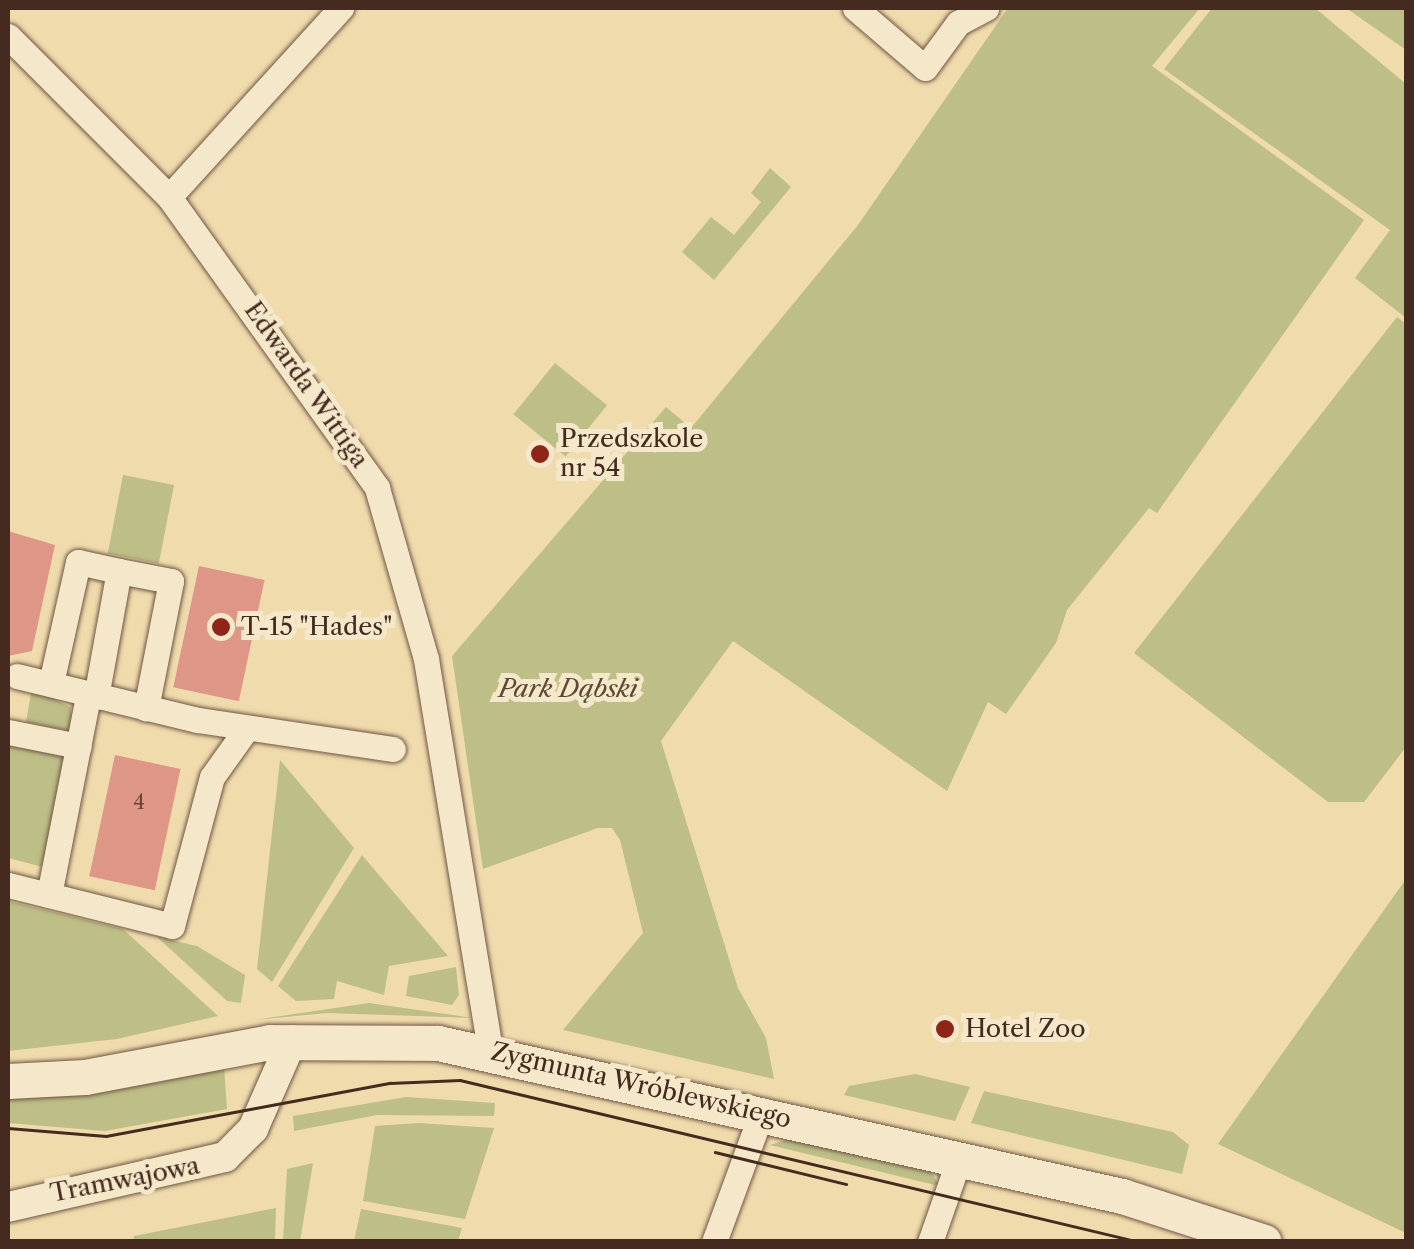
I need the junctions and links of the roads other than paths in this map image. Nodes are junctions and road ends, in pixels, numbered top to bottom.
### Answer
1 (341, 8) edge
2 (855, 8) edge
3 (986, 8) edge
4 (8, 36) edge
5 (169, 197) junction
6 (119, 571) junction
7 (17, 676) dead end
8 (52, 683) junction
9 (92, 697) junction
10 (146, 709) junction
11 (247, 728) junction
12 (8, 732) edge
13 (79, 746) junction
14 (393, 749) dead end
15 (8, 885) edge
16 (49, 895) junction
17 (292, 1040) junction
18 (490, 1051) junction
19 (8, 1081) edge
20 (761, 1114) junction
21 (959, 1159) junction
22 (8, 1207) edge
23 (714, 1242) edge
24 (930, 1242) edge
25 (1264, 1242) edge

1 - 5 street
2 - 3 street
4 - 5 street, Edwarda Wittiga
5 - 18 street, Edwarda Wittiga
6 - 8 street
6 - 9 street
6 - 10 street
7 - 8 street
8 - 9 street
9 - 10 street
9 - 13 street
10 - 11 street
11 - 14 street
11 - 16 street
12 - 13 street
13 - 16 street
15 - 16 street
17 - 18 main road, Zygmunta Wróblewskiego
17 - 19 main road, Zygmunta Wróblewskiego
17 - 22 street, Tramwajowa
18 - 20 main road, Zygmunta Wróblewskiego
20 - 21 main road, Zygmunta Wróblewskiego
20 - 23 street
21 - 24 street
21 - 25 main road, Zygmunta Wróblewskiego

